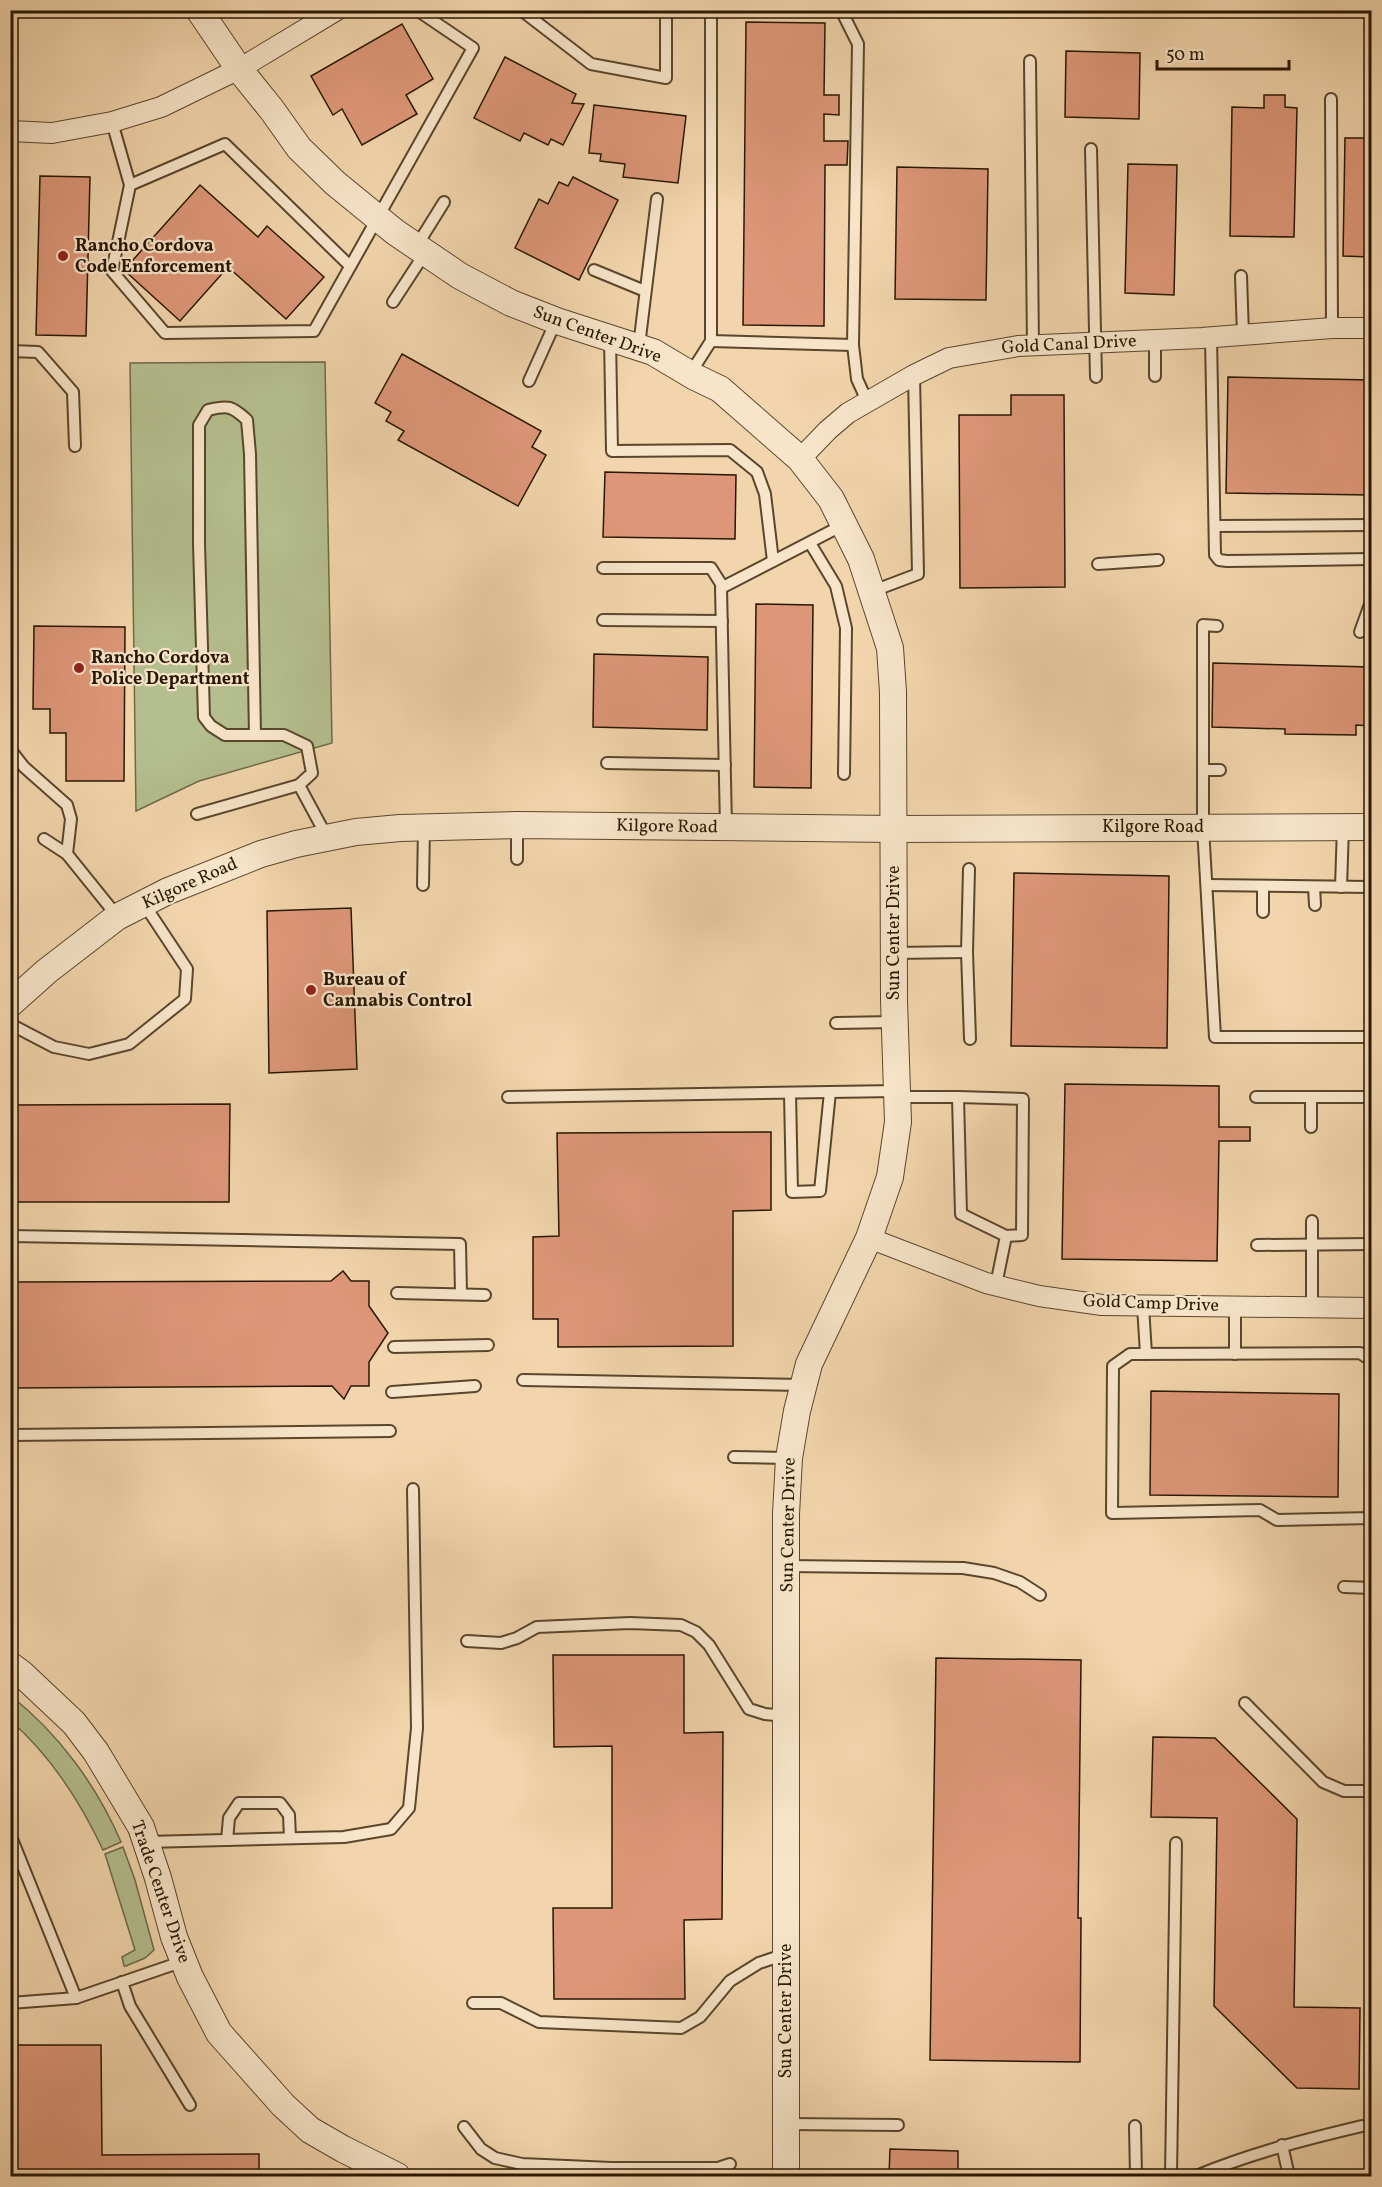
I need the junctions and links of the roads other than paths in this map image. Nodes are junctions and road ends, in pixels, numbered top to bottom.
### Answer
1 (337, 10) edge
2 (417, 10) edge
3 (521, 10) edge
4 (666, 10) edge
5 (711, 10) edge
6 (841, 10) edge
7 (207, 13) edge
8 (1030, 61) dead end
9 (239, 69) junction
10 (1331, 99) dead end
11 (112, 122) junction
12 (10, 131) edge
13 (1091, 149) dead end
14 (130, 185) junction
15 (657, 199) dead end
16 (444, 202) dead end
17 (377, 218) junction
18 (420, 250) junction
19 (350, 266) junction
20 (594, 270) dead end
21 (1241, 276) dead end
22 (645, 291) junction
23 (393, 302) dead end
24 (557, 321) junction
25 (1332, 328) junction
26 (1371, 328) edge
27 (1243, 335) junction
28 (610, 336) junction
29 (1211, 337) junction
30 (1155, 340) junction
31 (711, 341) junction
32 (1095, 342) junction
33 (853, 345) junction
34 (1033, 345) junction
35 (639, 346) junction
36 (10, 351) edge
37 (690, 375) junction
38 (914, 375) junction
39 (1155, 376) dead end
40 (1096, 377) dead end
41 (529, 381) dead end
42 (867, 401) junction
43 (75, 446) dead end
44 (800, 459) junction
45 (843, 525) junction
46 (1371, 525) edge
47 (1215, 526) junction
48 (810, 543) junction
49 (1371, 559) edge
50 (1158, 560) dead end
51 (772, 561) junction
52 (1098, 564) dead end
53 (603, 568) dead end
54 (723, 587) junction
55 (873, 591) junction
56 (1371, 607) edge
57 (603, 620) dead end
58 (722, 621) junction
59 (1217, 626) dead end
60 (1360, 632) dead end
61 (255, 735) junction
62 (10, 749) edge
63 (607, 763) dead end
64 (725, 765) junction
65 (1203, 770) junction
66 (1220, 770) dead end
67 (844, 774) dead end
68 (299, 785) junction
69 (198, 814) dead end
70 (517, 825) junction
71 (424, 827) junction
72 (726, 827) junction
73 (1203, 827) junction
74 (1343, 827) junction
75 (1371, 827) edge
76 (894, 829) junction
77 (327, 838) junction
78 (44, 839) dead end
79 (67, 854) junction
80 (517, 859) dead end
81 (969, 869) dead end
82 (423, 885) dead end
83 (1207, 885) junction
84 (1263, 886) junction
85 (1314, 887) junction
86 (1341, 887) junction
87 (1370, 888) edge
88 (144, 904) junction
89 (1315, 905) dead end
90 (1263, 912) dead end
91 (117, 917) junction
92 (967, 952) junction
93 (894, 953) junction
94 (10, 1005) edge
95 (895, 1022) junction
96 (836, 1023) dead end
97 (10, 1024) edge
98 (1371, 1037) edge
99 (970, 1039) dead end
100 (830, 1092) junction
101 (790, 1093) junction
102 (897, 1094) junction
103 (508, 1097) dead end
104 (958, 1097) junction
105 (1256, 1097) dead end
106 (1311, 1097) junction
107 (1371, 1097) edge
108 (1311, 1127) dead end
109 (1312, 1221) dead end
110 (10, 1236) edge
111 (1006, 1236) junction
112 (868, 1238) junction
113 (1371, 1244) edge
114 (1257, 1245) dead end
115 (1312, 1245) junction
116 (996, 1285) junction
117 (397, 1293) dead end
118 (461, 1294) junction
119 (485, 1295) dead end
120 (1143, 1306) junction
121 (1235, 1306) junction
122 (1312, 1307) junction
123 (1371, 1308) edge
124 (488, 1345) dead end
125 (394, 1347) dead end
126 (1146, 1354) junction
127 (1235, 1354) junction
128 (1371, 1361) edge
129 (523, 1380) dead end
130 (803, 1385) junction
131 (475, 1386) dead end
132 (392, 1392) dead end
133 (390, 1431) dead end
134 (10, 1435) edge
135 (734, 1457) dead end
136 (789, 1458) junction
137 (413, 1489) dead end
138 (1371, 1518) edge
139 (787, 1566) junction
140 (1344, 1587) dead end
141 (1371, 1588) edge
142 (1040, 1595) dead end
143 (467, 1641) dead end
144 (10, 1665) edge
145 (1245, 1703) dead end
146 (787, 1716) junction
147 (1371, 1791) edge
148 (10, 1834) edge
149 (290, 1838) junction
150 (227, 1840) junction
151 (146, 1842) junction
152 (1176, 1843) dead end
153 (786, 1954) junction
154 (184, 1961) junction
155 (122, 1982) junction
156 (76, 1998) junction
157 (10, 2003) edge
158 (473, 2003) dead end
159 (190, 2104) dead end
160 (786, 2124) junction
161 (898, 2125) dead end
162 (1136, 2126) dead end
163 (1362, 2126) dead end
164 (464, 2127) dead end
165 (1282, 2145) junction
166 (522, 2164) junction
167 (730, 2164) dead end
168 (397, 2176) edge
169 (522, 2176) edge
170 (786, 2176) edge
171 (1136, 2176) edge
172 (1171, 2176) edge
173 (1196, 2176) edge
174 (1289, 2176) edge

1 - 9 street
2 - 17 lane
3 - 4 lane
5 - 31 lane
6 - 33 lane
7 - 9 street, Sun Center Drive
8 - 34 lane
9 - 11 street
9 - 17 street, Sun Center Drive
10 - 25 lane
11 - 12 street
11 - 14 lane
13 - 32 lane
14 - 19 lane
14 - 19 lane
15 - 22 lane
16 - 18 lane
17 - 18 street, Sun Center Drive
17 - 19 lane
18 - 23 lane
18 - 24 street, Sun Center Drive
20 - 22 lane
21 - 27 lane
22 - 35 lane
24 - 28 street, Sun Center Drive
24 - 41 lane
25 - 26 street, Gold Canal Drive
25 - 27 street, Gold Canal Drive
27 - 29 street, Gold Canal Drive
28 - 35 street, Sun Center Drive
28 - 51 lane
29 - 30 street, Gold Canal Drive
29 - 47 lane
30 - 32 street, Gold Canal Drive
30 - 39 lane
31 - 33 lane
31 - 37 lane
32 - 34 street, Gold Canal Drive
32 - 40 lane
33 - 42 lane
34 - 38 street, Gold Canal Drive
35 - 37 street, Sun Center Drive
36 - 43 lane
37 - 44 street, Sun Center Drive
38 - 42 street, Gold Canal Drive
38 - 55 lane
42 - 44 street, Gold Canal Drive
44 - 45 street, Sun Center Drive
45 - 48 lane
45 - 55 street, Sun Center Drive
46 - 47 lane
47 - 49 lane
48 - 51 lane
48 - 67 lane
50 - 52 lane
51 - 54 lane
53 - 54 lane
54 - 58 lane
55 - 76 street, Sun Center Drive
56 - 60 lane
57 - 58 lane
58 - 64 lane
59 - 65 lane
61 - 61 lane
61 - 68 lane
62 - 79 lane
63 - 64 lane
64 - 72 lane
65 - 66 lane
65 - 73 lane
68 - 69 lane
68 - 77 lane
70 - 71 street, Kilgore Road
70 - 72 street, Kilgore Road
70 - 80 lane
71 - 77 street, Kilgore Road
71 - 82 lane
72 - 76 street, Kilgore Road
73 - 74 street, Kilgore Road
73 - 76 street, Kilgore Road
73 - 83 lane
74 - 75 street, Kilgore Road
74 - 86 lane
76 - 93 street, Sun Center Drive
77 - 88 street, Kilgore Road
78 - 79 lane
79 - 91 lane
81 - 92 lane
83 - 84 lane
83 - 98 lane
84 - 85 lane
84 - 90 lane
85 - 86 lane
85 - 89 lane
86 - 87 lane
88 - 91 street, Kilgore Road
88 - 97 lane
91 - 94 street, Kilgore Road
92 - 93 lane
92 - 99 lane
93 - 95 street, Sun Center Drive
95 - 96 lane
95 - 102 street, Sun Center Drive
100 - 101 lane
100 - 101 lane
100 - 102 lane
101 - 103 lane
102 - 104 lane
102 - 112 street, Sun Center Drive
104 - 111 lane
104 - 111 lane
105 - 106 lane
106 - 107 lane
106 - 108 lane
109 - 115 lane
110 - 118 lane
111 - 116 lane
112 - 116 street, Gold Camp Drive
112 - 130 street, Sun Center Drive
113 - 115 lane
114 - 115 lane
115 - 122 lane
116 - 120 street, Gold Camp Drive
117 - 118 lane
118 - 119 lane
120 - 121 street, Gold Camp Drive
120 - 126 lane
121 - 122 street, Gold Camp Drive
121 - 127 lane
122 - 123 street, Gold Camp Drive
124 - 125 lane
126 - 127 lane
126 - 138 lane
127 - 128 lane
129 - 130 lane
130 - 136 street, Sun Center Drive
131 - 132 lane
133 - 134 lane
135 - 136 lane
136 - 139 street, Sun Center Drive
137 - 149 lane
139 - 142 lane
139 - 146 street, Sun Center Drive
140 - 141 lane
143 - 146 lane
144 - 151 street, Trade Center Drive
145 - 147 lane
146 - 153 street, Sun Center Drive
148 - 156 lane
149 - 150 lane
149 - 150 lane
150 - 151 lane
151 - 154 street, Trade Center Drive
152 - 172 lane
153 - 158 lane
153 - 160 street, Sun Center Drive
154 - 155 lane
154 - 168 street, Trade Center Drive
155 - 156 lane
155 - 159 lane
156 - 157 lane
160 - 161 lane
160 - 170 street, Sun Center Drive
162 - 171 lane
163 - 165 lane
164 - 166 lane
165 - 173 lane
165 - 174 lane
166 - 167 lane
166 - 169 lane

